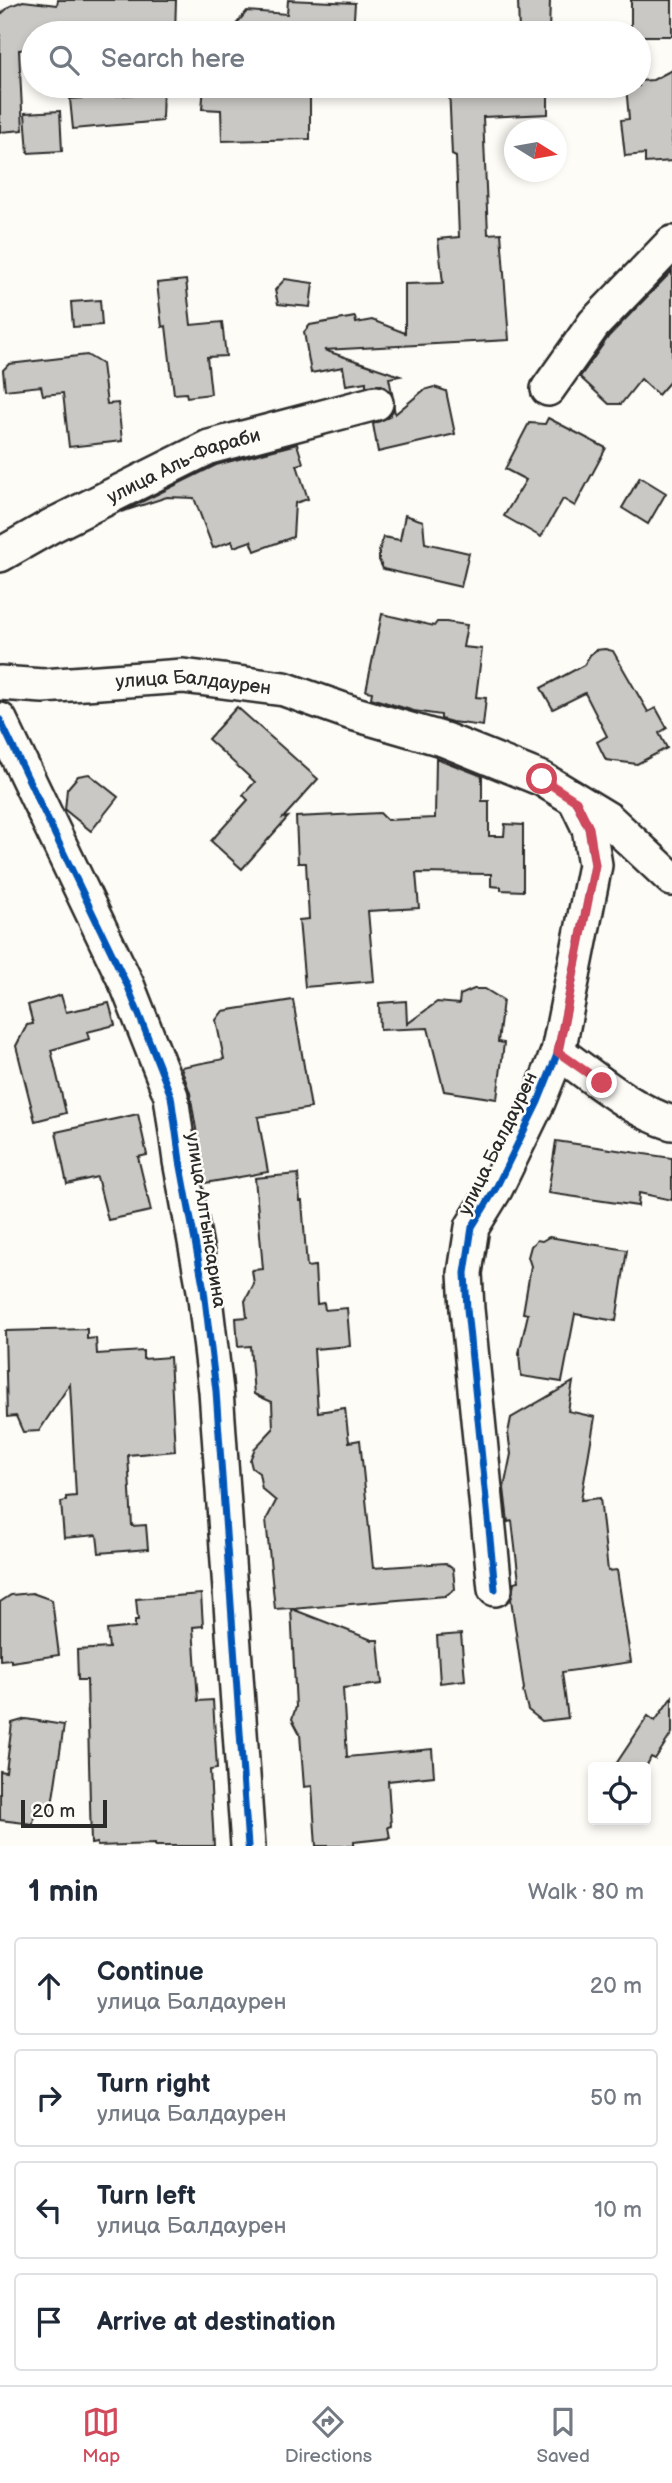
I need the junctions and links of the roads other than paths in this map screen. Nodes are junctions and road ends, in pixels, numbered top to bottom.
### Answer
1 (672, 243) edge
2 (548, 389) dead end
3 (376, 402) dead end
4 (0, 555) edge
5 (0, 683) edge
6 (0, 720) edge
7 (576, 801) junction
8 (672, 879) edge
9 (558, 1052) junction
10 (672, 1123) edge
11 (495, 1589) dead end
12 (248, 1846) edge

1 - 2 street
3 - 4 street, улица Аль-Фараби
5 - 7 street, улица Балдаурен
6 - 12 street, улица Алтынсарина
7 - 8 street, улица Балдаурен
7 - 9 street, улица Балдаурен
9 - 10 street
9 - 11 street, улица Балдаурен

